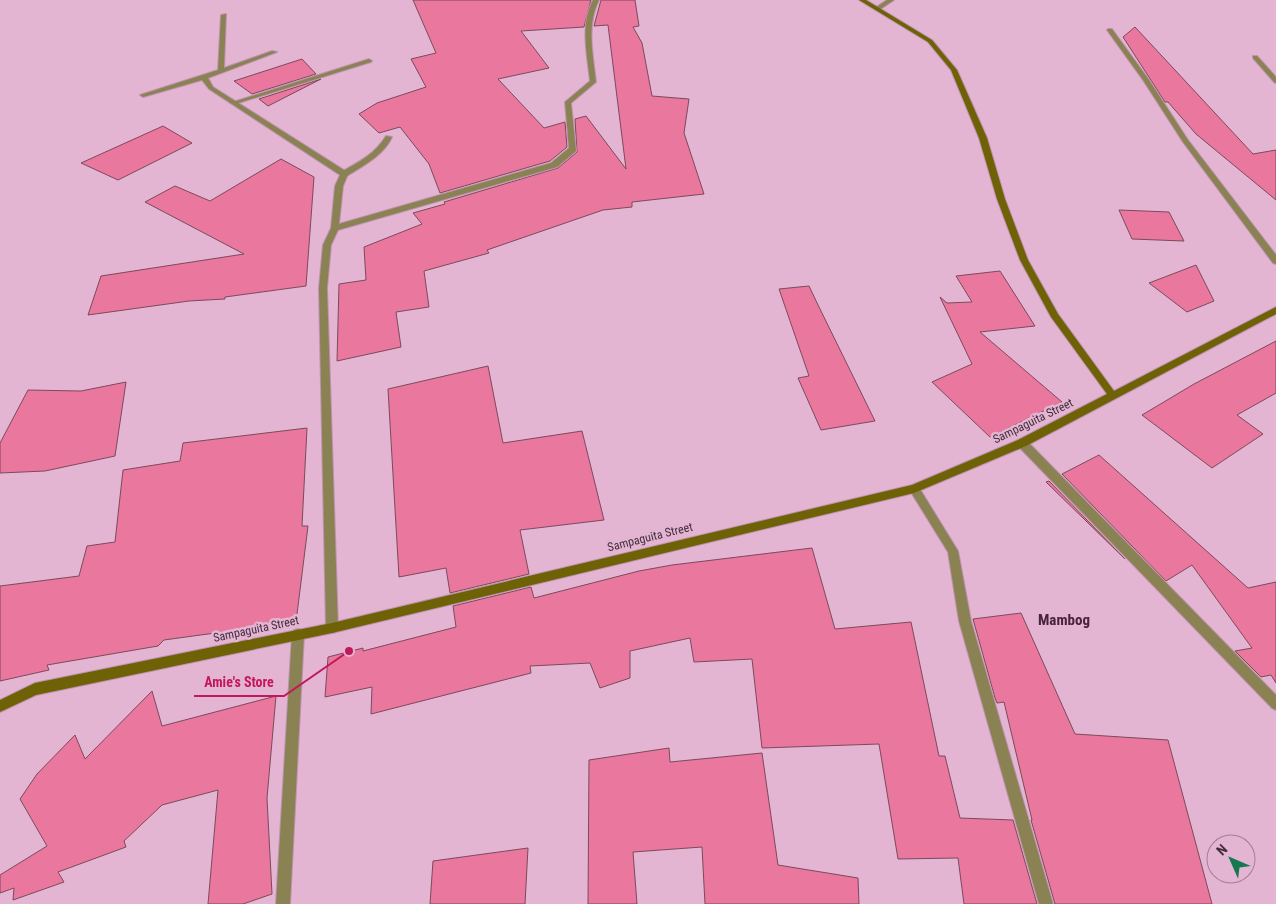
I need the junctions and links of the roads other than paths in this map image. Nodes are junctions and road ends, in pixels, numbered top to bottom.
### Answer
1 (596, 0) edge
2 (862, 0) edge
3 (891, 0) edge
4 (877, 9) junction
5 (224, 15) dead end
6 (1110, 30) dead end
7 (274, 52) dead end
8 (1255, 57) dead end
9 (369, 61) dead end
10 (221, 71) junction
11 (204, 77) junction
12 (1276, 81) edge
13 (143, 95) dead end
14 (233, 103) junction
15 (388, 137) dead end
16 (344, 174) junction
17 (335, 228) junction
18 (1276, 261) edge
19 (1276, 310) edge
20 (1113, 396) junction
21 (1022, 443) junction
22 (914, 489) junction
23 (332, 628) junction
24 (298, 634) junction
25 (1276, 704) edge
26 (0, 706) edge
27 (283, 904) edge
28 (1046, 904) edge

1 - 17 street
2 - 4 street
3 - 4 street
4 - 20 street
5 - 10 street
6 - 18 street
7 - 10 street
8 - 12 street
9 - 14 street
10 - 11 street
11 - 13 street
11 - 14 street
14 - 16 street
15 - 16 street
16 - 17 street
17 - 23 street
19 - 20 street, Sampaguita Street
20 - 21 street, Sampaguita Street
21 - 22 street, Sampaguita Street
21 - 25 street
22 - 23 street, Sampaguita Street
22 - 28 street
23 - 24 street, Sampaguita Street
24 - 26 street, Sampaguita Street
24 - 27 street

